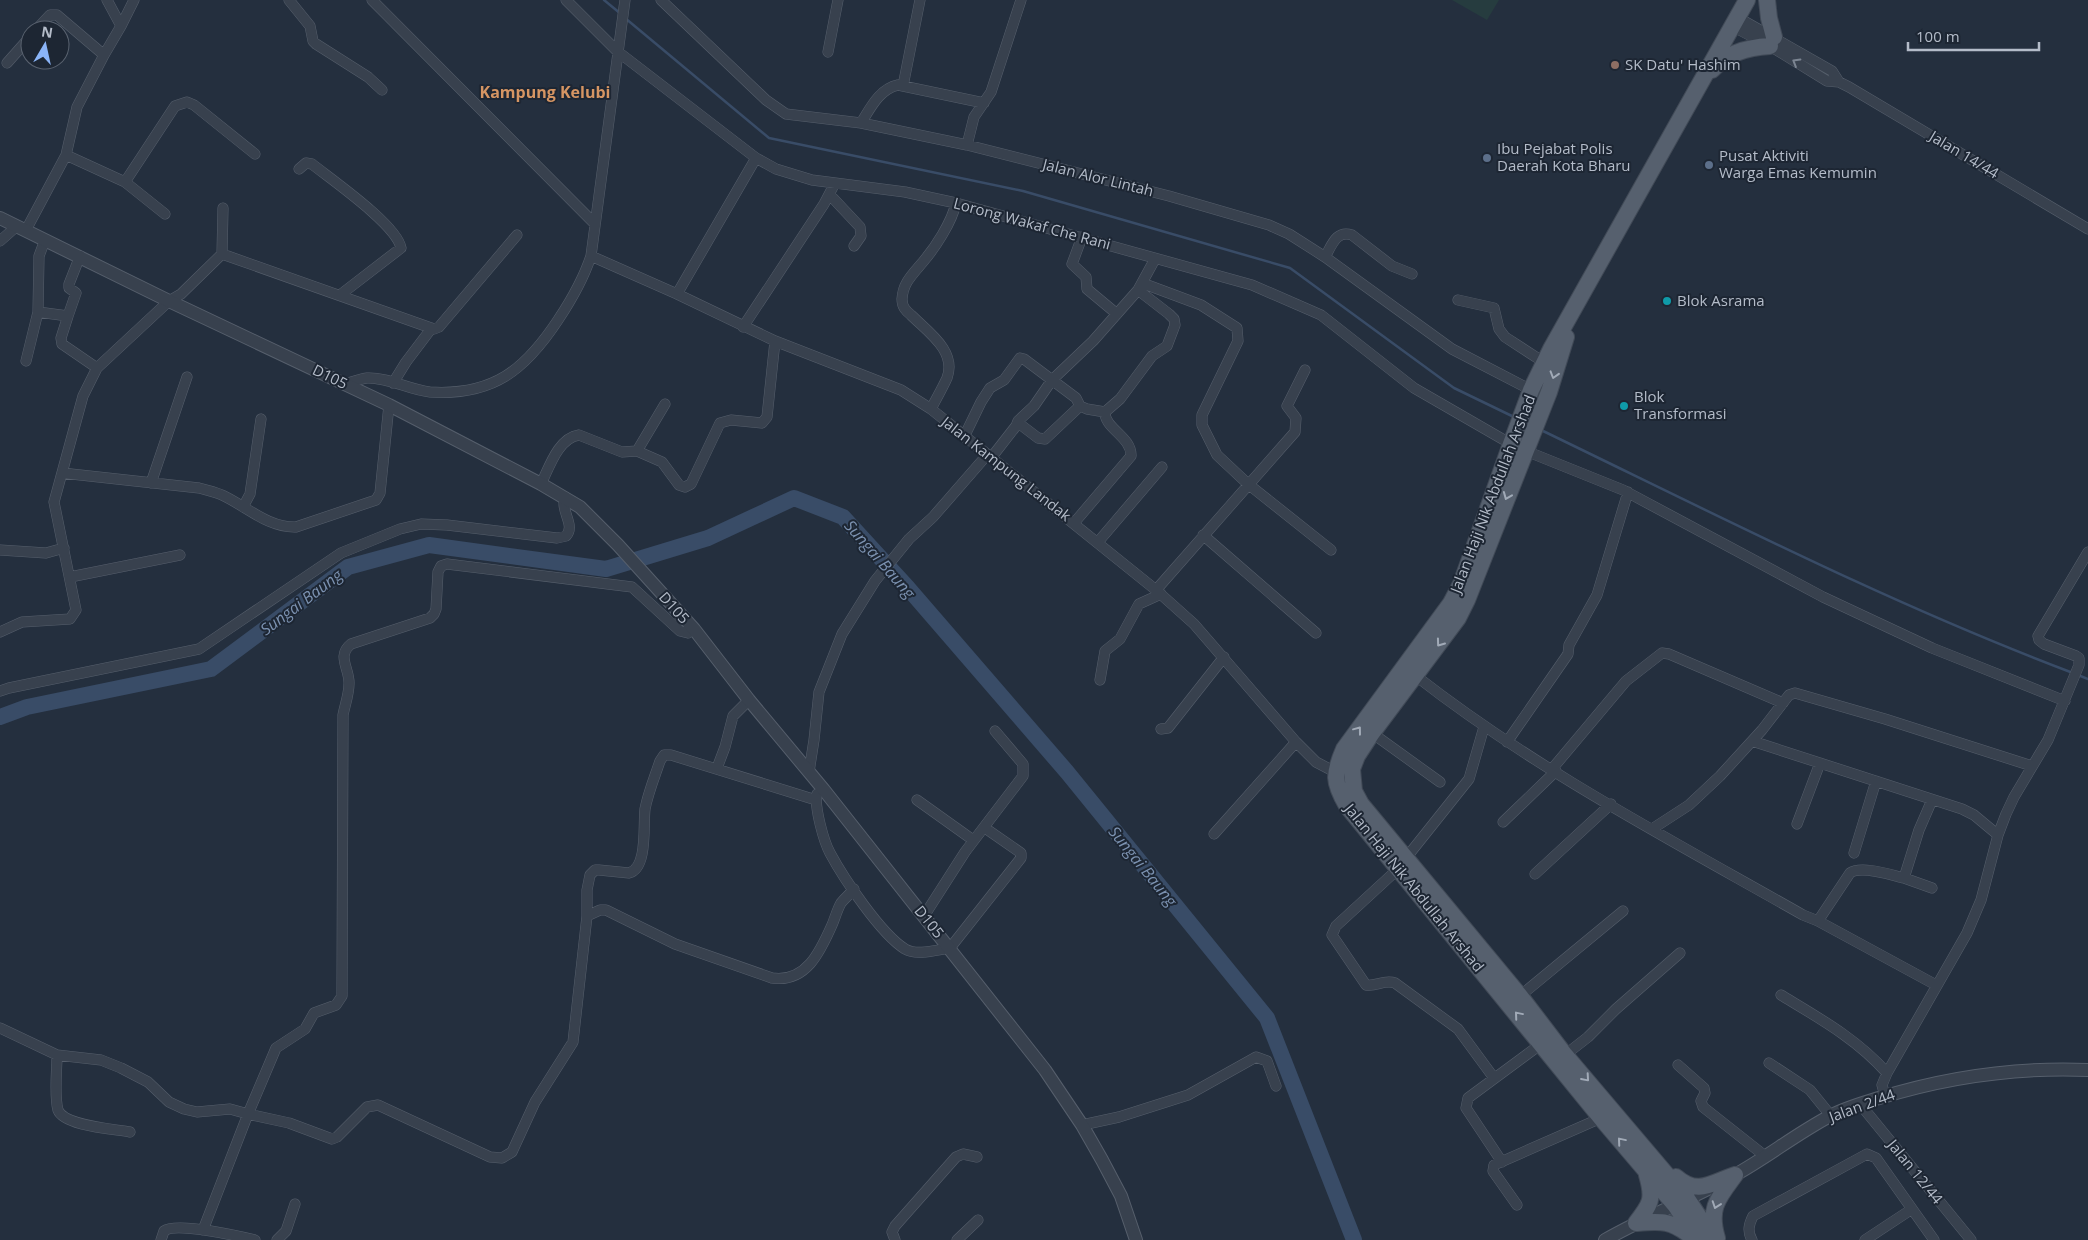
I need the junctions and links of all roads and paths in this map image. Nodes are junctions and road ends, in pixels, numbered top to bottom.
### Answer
1 (107, 0) edge
2 (134, 0) edge
3 (289, 0) edge
4 (372, 0) edge
5 (566, 0) edge
6 (625, 0) edge
7 (661, 0) edge
8 (838, 0) edge
9 (920, 0) edge
10 (1021, 0) edge
11 (1747, 0) edge
12 (1766, 0) edge
13 (45, 20) edge
14 (64, 20) edge
15 (1735, 22) junction
16 (70, 25) edge
17 (121, 26) junction
18 (1772, 42) junction
19 (20, 48) edge
20 (617, 51) junction
21 (828, 52) dead end
22 (104, 55) junction
23 (7, 63) dead end
24 (1702, 82) junction
25 (903, 86) junction
26 (382, 90) dead end
27 (984, 103) junction
28 (861, 124) junction
29 (967, 145) junction
30 (66, 154) junction
31 (255, 154) dead end
32 (756, 158) junction
33 (299, 169) dead end
34 (125, 182) junction
35 (834, 183) junction
36 (830, 195) junction
37 (956, 203) junction
38 (223, 208) dead end
39 (165, 214) dead end
40 (0, 218) edge
41 (594, 222) junction
42 (21, 228) junction
43 (2088, 229) edge
44 (517, 235) dead end
45 (1082, 238) junction
46 (45, 240) junction
47 (0, 242) edge
48 (854, 246) dead end
49 (222, 254) junction
50 (80, 256) junction
51 (591, 256) junction
52 (1325, 257) junction
53 (1155, 259) junction
54 (1412, 274) dead end
55 (1140, 286) junction
56 (676, 294) junction
57 (340, 295) junction
58 (1458, 300) dead end
59 (169, 301) junction
60 (38, 312) junction
61 (1572, 313) junction
62 (1117, 314) junction
63 (68, 316) junction
64 (743, 326) junction
65 (431, 329) junction
66 (774, 341) junction
67 (26, 361) dead end
68 (1545, 363) junction
69 (97, 368) junction
70 (1305, 370) dead end
71 (187, 377) dead end
72 (1052, 380) junction
73 (393, 383) junction
74 (345, 384) junction
75 (1530, 393) junction
76 (665, 404) dead end
77 (389, 405) junction
78 (1080, 406) junction
79 (930, 409) junction
80 (1105, 412) junction
81 (261, 419) dead end
82 (1016, 426) junction
83 (964, 437) junction
84 (1511, 444) junction
85 (637, 451) junction
86 (1526, 451) junction
87 (989, 456) junction
88 (1162, 467) dead end
89 (62, 473) junction
90 (151, 483) junction
91 (541, 484) junction
92 (1248, 484) junction
93 (1628, 492) junction
94 (565, 497) junction
95 (243, 507) junction
96 (1074, 523) junction
97 (1202, 536) junction
98 (1098, 542) junction
99 (64, 548) junction
100 (0, 550) edge
101 (1332, 550) dead end
102 (2088, 552) edge
103 (180, 555) dead end
104 (70, 577) junction
105 (1158, 592) junction
106 (694, 629) junction
107 (0, 632) edge
108 (1316, 633) dead end
109 (1224, 657) junction
110 (1416, 676) junction
111 (1100, 680) dead end
112 (0, 691) edge
113 (2066, 697) junction
114 (749, 700) junction
115 (1783, 703) junction
116 (1484, 726) junction
117 (1161, 729) dead end
118 (995, 731) dead end
119 (1372, 733) junction
120 (1752, 741) junction
121 (1296, 742) junction
122 (1507, 742) junction
123 (1820, 763) junction
124 (2032, 766) junction
125 (717, 768) junction
126 (1554, 770) junction
127 (809, 772) junction
128 (1336, 773) junction
129 (1353, 780) junction
130 (1876, 781) junction
131 (1440, 782) dead end
132 (819, 784) junction
133 (816, 800) junction
134 (917, 800) dead end
135 (1932, 800) junction
136 (1611, 804) junction
137 (1503, 822) dead end
138 (1798, 824) dead end
139 (985, 828) junction
140 (1652, 829) junction
141 (1214, 834) dead end
142 (1998, 835) junction
143 (973, 840) junction
144 (1854, 853) dead end
145 (1402, 864) junction
146 (1535, 874) dead end
147 (1904, 878) junction
148 (1932, 888) dead end
149 (854, 889) junction
150 (1623, 910) dead end
151 (587, 916) junction
152 (924, 916) junction
153 (1818, 922) junction
154 (950, 948) junction
155 (1680, 953) dead end
156 (1936, 985) junction
157 (1781, 995) dead end
158 (1520, 996) junction
159 (0, 1028) edge
160 (1541, 1044) junction
161 (57, 1055) junction
162 (1565, 1055) junction
163 (1769, 1063) dead end
164 (1678, 1064) dead end
165 (2088, 1070) edge
166 (1887, 1072) junction
167 (1494, 1078) junction
168 (1276, 1086) dead end
169 (1885, 1096) junction
170 (1860, 1104) junction
171 (248, 1114) junction
172 (1831, 1116) junction
173 (1602, 1118) junction
174 (1082, 1125) junction
175 (130, 1132) dead end
176 (1765, 1156) junction
177 (977, 1157) dead end
178 (1502, 1162) junction
179 (1650, 1165) junction
180 (1735, 1175) junction
181 (1682, 1202) junction
182 (295, 1204) dead end
183 (1516, 1205) dead end
184 (1912, 1209) junction
185 (978, 1220) dead end
186 (1636, 1222) junction
187 (202, 1230) junction
188 (161, 1240) edge
189 (255, 1240) edge
190 (277, 1240) edge
191 (895, 1240) edge
192 (958, 1240) edge
193 (1136, 1240) edge
194 (1605, 1240) edge
195 (1697, 1240) edge
196 (1714, 1240) edge
197 (1718, 1240) edge
198 (1752, 1240) edge
199 (1865, 1240) edge
200 (1934, 1240) edge
201 (1971, 1240) edge

1 - 17 street
2 - 17 street
3 - 26 street
4 - 41 street
5 - 20 street, Lorong Wakaf Che Rani
6 - 20 street
7 - 28 street, Jalan Alor Lintah
8 - 21 street
9 - 25 street
10 - 27 street
11 - 15 main road, Jalan Haji Nik Abdullah Arshad
12 - 18 main road
13 - 14 street
15 - 18 street, Jalan 14/44
15 - 24 main road, Jalan Haji Nik Abdullah Arshad
16 - 22 street
17 - 22 street
18 - 24 main road
18 - 43 street, Jalan 14/44
19 - 23 street
20 - 32 street, Lorong Wakaf Che Rani
20 - 41 street
22 - 30 street
24 - 61 main road, Jalan Haji Nik Abdullah Arshad
25 - 27 street
25 - 28 street
27 - 29 street
28 - 29 street, Jalan Alor Lintah
29 - 52 street, Jalan Alor Lintah
30 - 34 street
30 - 42 street
31 - 34 street
32 - 35 street, Lorong Wakaf Che Rani
32 - 56 street
33 - 57 street
34 - 39 street
35 - 36 street
35 - 37 street, Lorong Wakaf Che Rani
36 - 48 street
36 - 64 street
37 - 45 street, Lorong Wakaf Che Rani
37 - 79 street
38 - 49 street
40 - 42 street, D105
41 - 51 street
42 - 46 street, D105
42 - 47 street
44 - 65 street
45 - 53 street, Lorong Wakaf Che Rani
45 - 62 street
46 - 50 street, D105
46 - 60 street
49 - 57 street
49 - 59 street
50 - 59 street, D105
50 - 63 street
51 - 56 street, Jalan Kampung Landak
51 - 73 street
52 - 54 street
52 - 75 street, Jalan Alor Lintah
53 - 55 street
53 - 84 street, Lorong Wakaf Che Rani
55 - 62 street
55 - 80 street
55 - 92 street
56 - 64 street, Jalan Kampung Landak
57 - 65 street
58 - 68 street
59 - 69 street
59 - 74 street, D105
60 - 63 street
60 - 67 street
61 - 68 main road, Jalan Haji Nik Abdullah Arshad
61 -> 86 main road, Jalan Haji Nik Abdullah Arshad
62 - 72 street
63 - 69 street
64 - 66 street, Jalan Kampung Landak
65 - 73 street
66 - 79 street, Jalan Kampung Landak
66 - 85 street
68 - 75 main road, Jalan Haji Nik Abdullah Arshad
69 - 89 street
70 - 92 street
71 - 90 street
72 - 78 street
72 - 82 street
72 - 83 street
73 - 74 street
74 - 77 street, D105
75 - 84 main road, Jalan Haji Nik Abdullah Arshad
76 - 85 street
77 - 91 street, D105
77 - 95 street
78 - 80 street
78 - 82 street
79 - 83 street, Jalan Kampung Landak
80 - 96 street
81 - 95 street
82 - 87 street
83 - 87 street, Jalan Kampung Landak
128 -> 84 main road, Jalan Haji Nik Abdullah Arshad
85 - 91 street
86 - 93 street
86 -> 110 main road, Jalan Haji Nik Abdullah Arshad
87 - 96 street, Jalan Kampung Landak
87 - 127 street
88 - 98 street
89 - 90 street
89 - 99 street
90 - 95 street
91 - 94 street, D105
92 - 97 street
92 - 101 street
93 - 113 street
93 - 122 street
94 - 106 street, D105
94 - 112 street
96 - 98 street, Jalan Kampung Landak
97 - 105 street
97 - 108 street
98 - 105 street, Jalan Kampung Landak
99 - 100 street
99 - 104 street
102 - 113 street
103 - 104 street
104 - 107 street
105 - 109 street, Jalan Kampung Landak
105 - 111 street
106 - 114 street, D105
106 - 171 street
109 - 117 street
109 - 121 street, Jalan Kampung Landak
110 - 116 street
110 - 119 main road, Jalan Haji Nik Abdullah Arshad
113 - 124 street
114 - 125 street
114 - 127 street, D105
115 - 120 street
115 - 124 street
115 - 126 street
116 - 122 street
116 - 145 street
118 - 139 street
119 - 129 main road, Jalan Haji Nik Abdullah Arshad
119 - 131 street
120 - 123 street
120 - 140 street
121 - 128 street, Jalan Kampung Landak
121 - 141 street
122 - 126 street
123 - 130 street
123 - 138 street
124 - 142 street
125 - 133 street
125 - 151 street
126 - 136 street
126 - 137 street
127 - 132 street, D105
128 - 129 street, Jalan Kampung Landak
128 - 145 main road, Jalan Haji Nik Abdullah Arshad
129 - 145 main road, Jalan Haji Nik Abdullah Arshad
130 - 135 street
130 - 144 street
132 - 133 street
132 - 152 street, D105
133 - 149 street
134 - 143 street
135 - 142 street
135 - 147 street
136 - 140 street
136 - 146 street
139 - 143 street
139 - 154 street
140 - 153 street
142 - 156 street
143 - 152 street
145 - 158 main road, Jalan Haji Nik Abdullah Arshad
160 -> 145 main road, Jalan Haji Nik Abdullah Arshad
145 - 167 street
147 - 148 street
147 - 153 street
149 - 151 street
149 - 154 street
150 - 158 street
151 - 171 street
152 - 154 street, D105
153 - 156 street
154 - 174 street, D105
155 - 162 street
156 - 166 street
157 - 166 street
158 - 162 main road, Jalan Haji Nik Abdullah Arshad
159 - 161 street
160 - 167 street
160 - 173 main road, Jalan Haji Nik Abdullah Arshad
161 - 171 street
161 - 175 street
162 -> 179 main road, Jalan Haji Nik Abdullah Arshad
163 - 172 street
164 - 176 street
165 - 169 street, Jalan 2/44
166 - 169 street
167 - 178 street
168 - 174 street
169 - 170 street, Jalan 2/44
170 - 172 street, Jalan 2/44
170 - 201 street, Jalan 12/44
171 - 187 street
172 - 176 street, Jalan 2/44
173 - 178 street
179 -> 173 main road, Jalan Haji Nik Abdullah Arshad
174 - 193 street, D105
176 - 180 street, Jalan 2/44
177 - 191 street
178 - 183 street
179 - 180 main road
179 - 181 main road, Jalan Haji Nik Abdullah Arshad
179 - 186 main road
180 - 181 street, Jalan 2/44
180 -> 197 main road
181 - 186 street, Jalan 2/44
181 - 195 main road, Jalan Haji Nik Abdullah Arshad
181 - 196 main road, Jalan Haji Nik Abdullah Arshad
182 - 190 street
184 - 198 street
184 - 199 street
184 - 200 street
185 - 192 street
186 - 194 street, Jalan 2/44
186 - 195 main road
187 - 188 street
187 - 189 street

